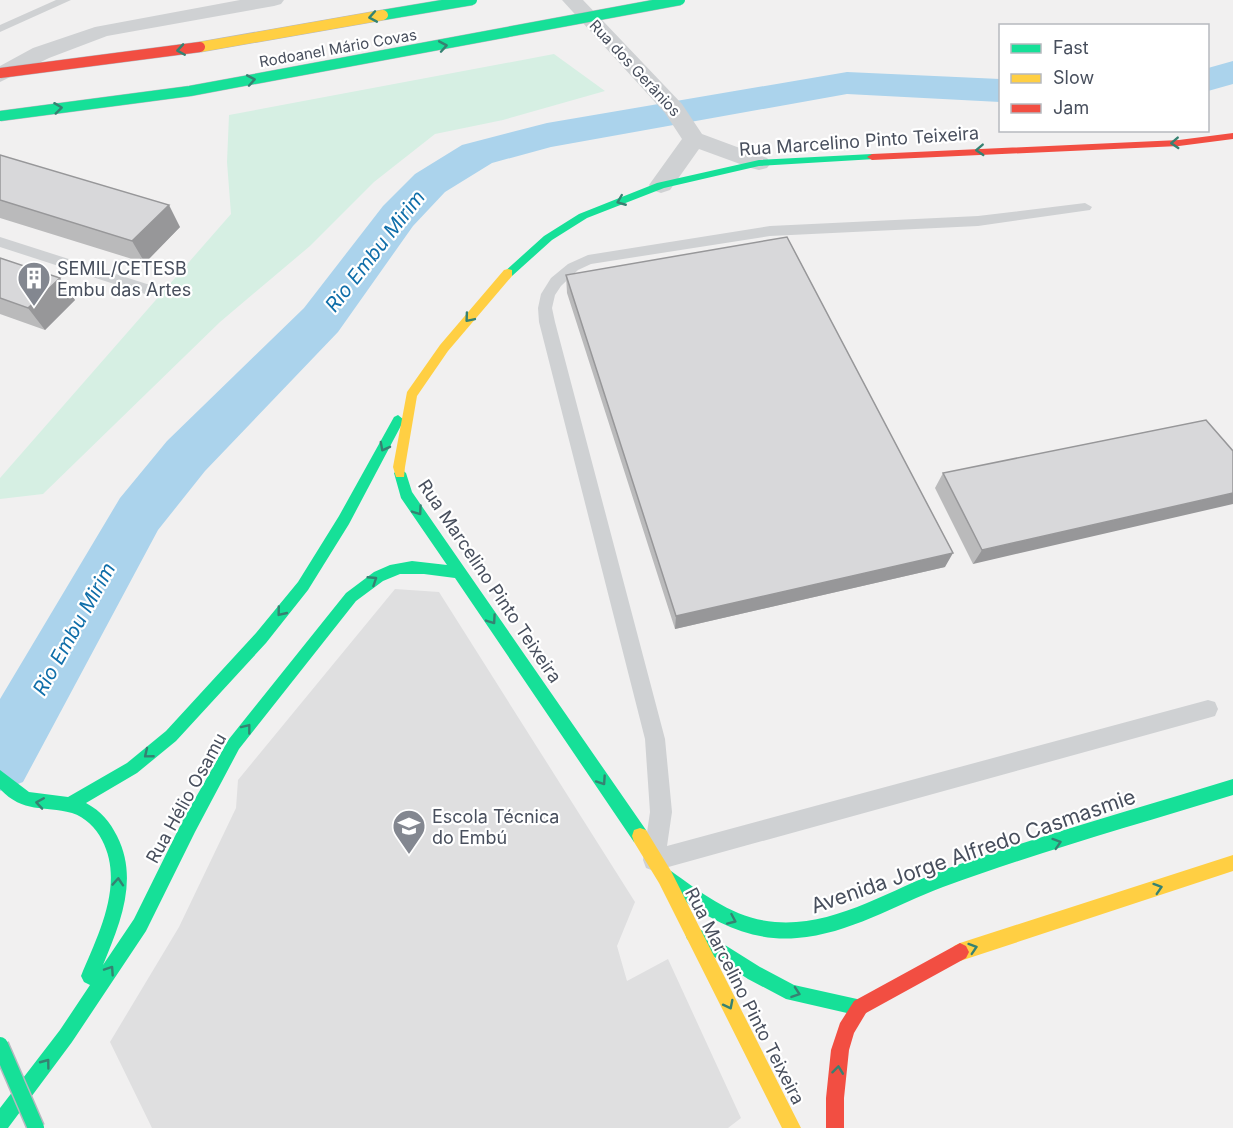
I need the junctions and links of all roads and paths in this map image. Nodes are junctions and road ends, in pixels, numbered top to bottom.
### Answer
1 (65, 0) edge
2 (274, 0) edge
3 (472, 0) edge
4 (572, 0) edge
5 (680, 0) edge
6 (0, 29) edge
7 (0, 74) edge
8 (0, 116) edge
9 (692, 135) junction
10 (1233, 136) edge
11 (759, 163) junction
12 (661, 185) junction
13 (1085, 207) dead end
14 (0, 242) edge
15 (145, 289) dead end
16 (411, 395) junction
17 (458, 572) junction
18 (1208, 709) dead end
19 (0, 778) edge
20 (1233, 786) edge
21 (70, 804) junction
22 (1233, 863) edge
23 (660, 869) junction
24 (692, 932) junction
25 (860, 1007) junction
26 (66, 1036) junction
27 (0, 1045) edge
28 (0, 1123) edge
29 (36, 1128) edge
30 (792, 1128) edge
31 (835, 1128) edge

1 - 6 lane
2 - 7 street
3 -> 7 main road, Rodoanel Mário Covas, bridge
4 - 9 street, Rua dos Gerânios
8 -> 5 main road, Rodoanel Mário Covas, bridge
9 - 11 street
9 - 12 street
10 -> 11 main road, Rua Marcelino Pinto Teixeira
11 - 12 main road, Rua Marcelino Pinto Teixeira
12 -> 16 main road, Rua Marcelino Pinto Teixeira
13 - 23 lane
14 - 15 lane
16 -> 17 main road, Rua Marcelino Pinto Teixeira
16 -> 21 main road, Rua Hélio Osamu
17 -> 23 main road, Rua Marcelino Pinto Teixeira
26 -> 17 main road, Rua Hélio Osamu
18 - 23 lane
21 -> 19 main road
23 -> 20 main road, Avenida Jorge Alfredo Casmasmie
26 -> 21 main road
25 -> 22 main road
23 - 24 main road, Rua Marcelino Pinto Teixeira
24 -> 25 main road
24 -> 30 main road, Rua Marcelino Pinto Teixeira
31 -> 25 main road
28 -> 26 main road
27 - 29 main road, bridge

